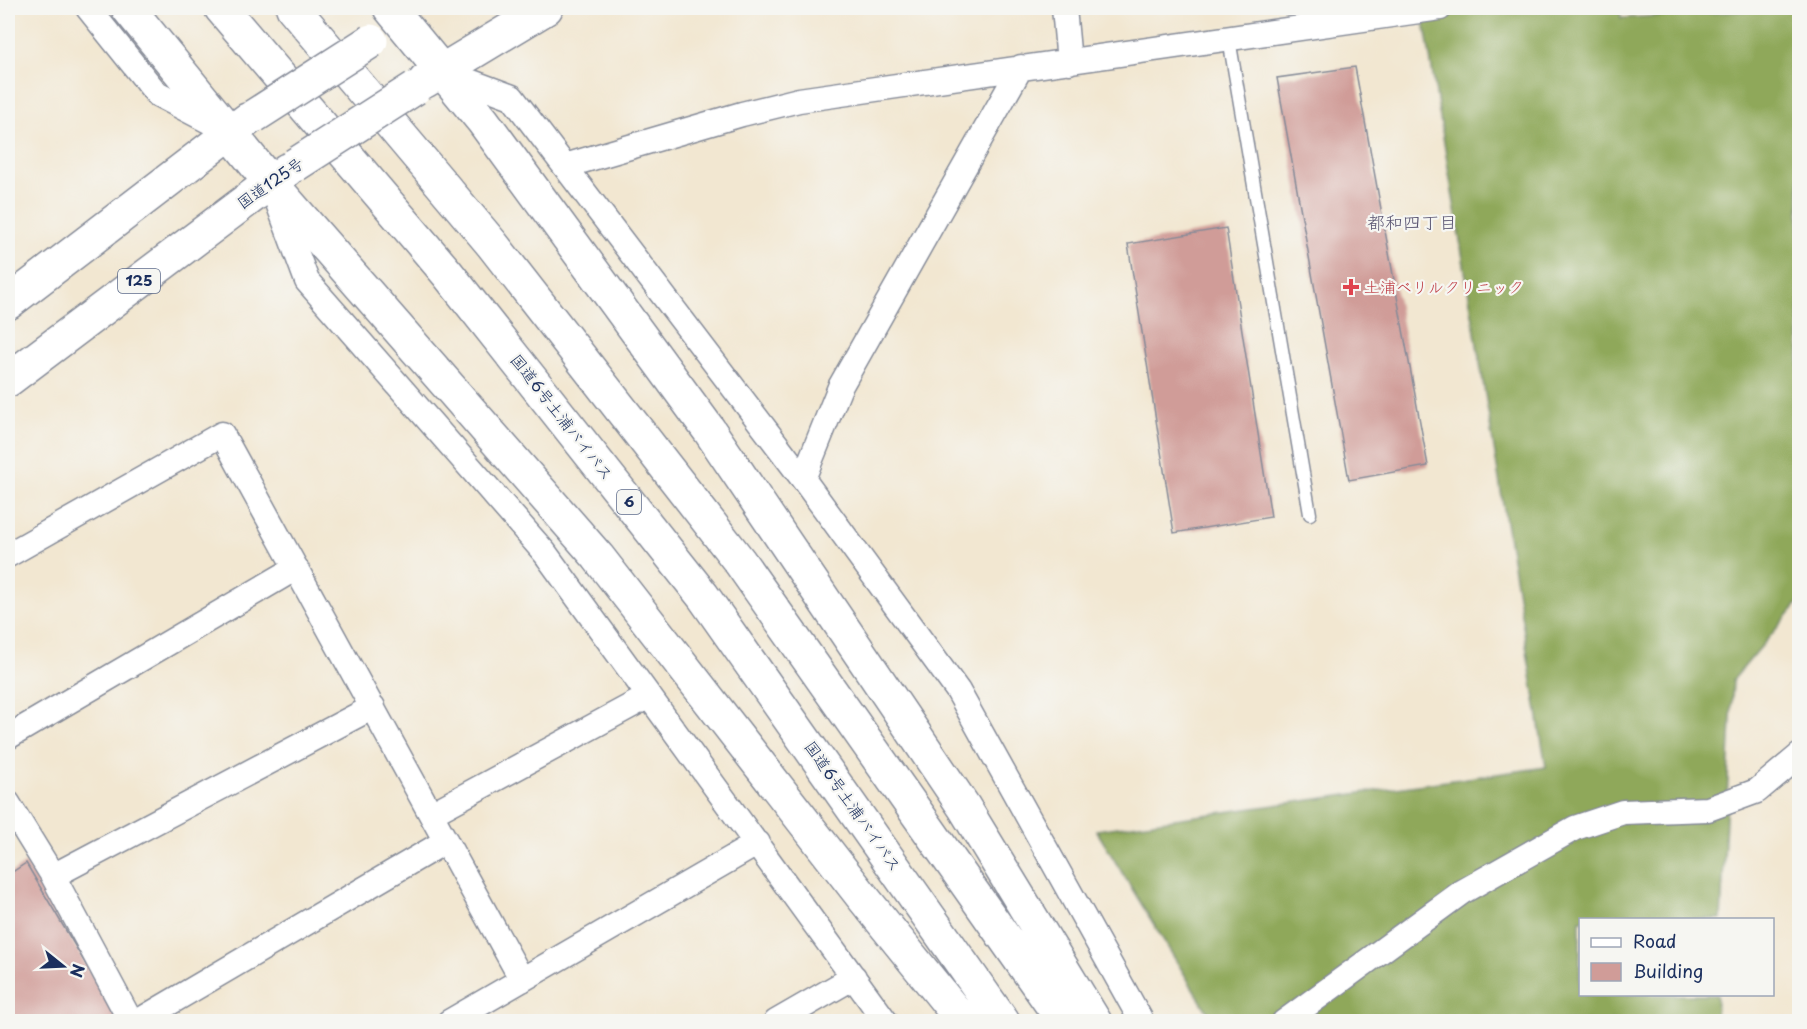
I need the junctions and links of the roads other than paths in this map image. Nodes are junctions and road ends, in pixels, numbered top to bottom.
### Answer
1 (88, 8) edge
2 (128, 8) edge
3 (221, 8) edge
4 (293, 8) edge
5 (546, 8) edge
6 (1064, 8) edge
7 (1440, 8) edge
8 (403, 11) edge
9 (1229, 39) junction
10 (1069, 62) junction
11 (1022, 67) junction
12 (428, 79) junction
13 (242, 124) junction
14 (565, 166) junction
15 (282, 173) junction
16 (8, 303) edge
17 (8, 380) edge
18 (803, 479) junction
19 (1310, 514) dead end
20 (8, 555) edge
21 (296, 568) junction
22 (649, 696) junction
23 (373, 707) junction
24 (8, 737) edge
25 (1800, 755) edge
26 (8, 803) edge
27 (431, 814) junction
28 (446, 841) junction
29 (758, 843) junction
30 (53, 876) junction
31 (854, 977) junction
32 (522, 980) junction
33 (131, 1022) edge
34 (137, 1022) edge
35 (449, 1022) edge
36 (776, 1022) edge
37 (886, 1022) edge
38 (967, 1022) edge
39 (1003, 1022) edge
40 (1064, 1022) edge
41 (1095, 1022) edge
42 (1142, 1022) edge
43 (1284, 1022) edge

1 - 13 street
2 - 13 highway
3 - 39 highway, 国道6号土浦バイパス / 6
4 - 40 highway
5 - 12 highway, 国道125号 / 125
6 - 10 street
7 - 9 street
8 - 12 highway
8 - 13 highway, bridge
9 - 10 street
9 - 19 lane
10 - 11 street
11 - 14 street
11 - 18 street
12 - 14 street
12 - 15 highway, 国道125号 / 125, bridge
12 - 41 highway
13 - 15 highway
13 - 16 highway
14 - 18 street
15 - 17 highway, 国道125号 / 125
15 - 22 street
15 - 38 highway
18 - 42 street
20 - 21 street
21 - 23 street
21 - 24 street
22 - 27 street
22 - 29 street
23 - 27 street
23 - 30 street
25 - 43 street
26 - 30 street
27 - 28 street
28 - 32 street
28 - 34 street
29 - 31 street
29 - 32 street
30 - 33 street
31 - 36 street
31 - 37 street
32 - 35 street

